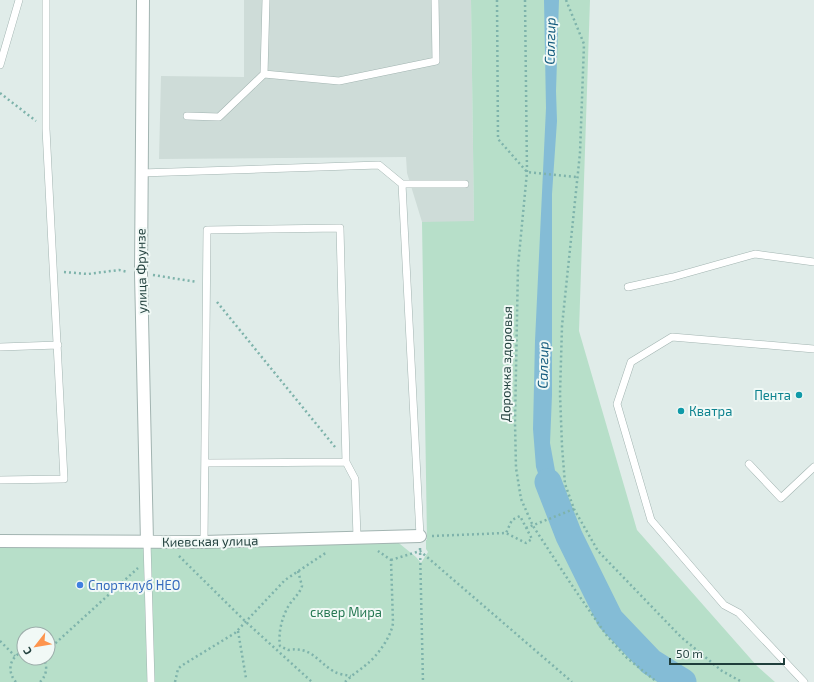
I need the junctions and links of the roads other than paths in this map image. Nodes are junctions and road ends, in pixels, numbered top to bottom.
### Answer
1 (19, 0) edge
2 (46, 0) edge
3 (143, 0) edge
4 (266, 0) edge
5 (435, 0) edge
6 (0, 64) edge
7 (264, 74) junction
8 (187, 116) dead end
9 (141, 173) junction
10 (402, 184) junction
11 (465, 184) dead end
12 (814, 262) edge
13 (628, 286) dead end
14 (58, 345) junction
15 (0, 347) edge
16 (814, 349) edge
17 (346, 462) junction
18 (206, 463) junction
19 (749, 464) dead end
20 (814, 467) edge
21 (0, 480) edge
22 (420, 536) joint
23 (358, 537) junction
24 (0, 541) edge
25 (147, 542) junction
26 (204, 542) junction
27 (151, 682) edge
28 (804, 682) edge

1 - 6 lane
2 - 14 lane
3 - 9 street, улица Фрунзе
4 - 7 lane
5 - 7 lane
7 - 8 lane
9 - 10 lane
9 - 25 street, улица Фрунзе
10 - 11 lane
10 - 22 lane
12 - 13 lane
14 - 15 lane
14 - 21 lane
16 - 28 lane
17 - 18 lane
17 - 18 lane
17 - 23 lane
18 - 26 lane
19 - 20 lane
22 - 23 street, Киевская улица
23 - 26 street, Киевская улица
24 - 25 street, Киевская улица
25 - 26 street, Киевская улица
25 - 27 lane

